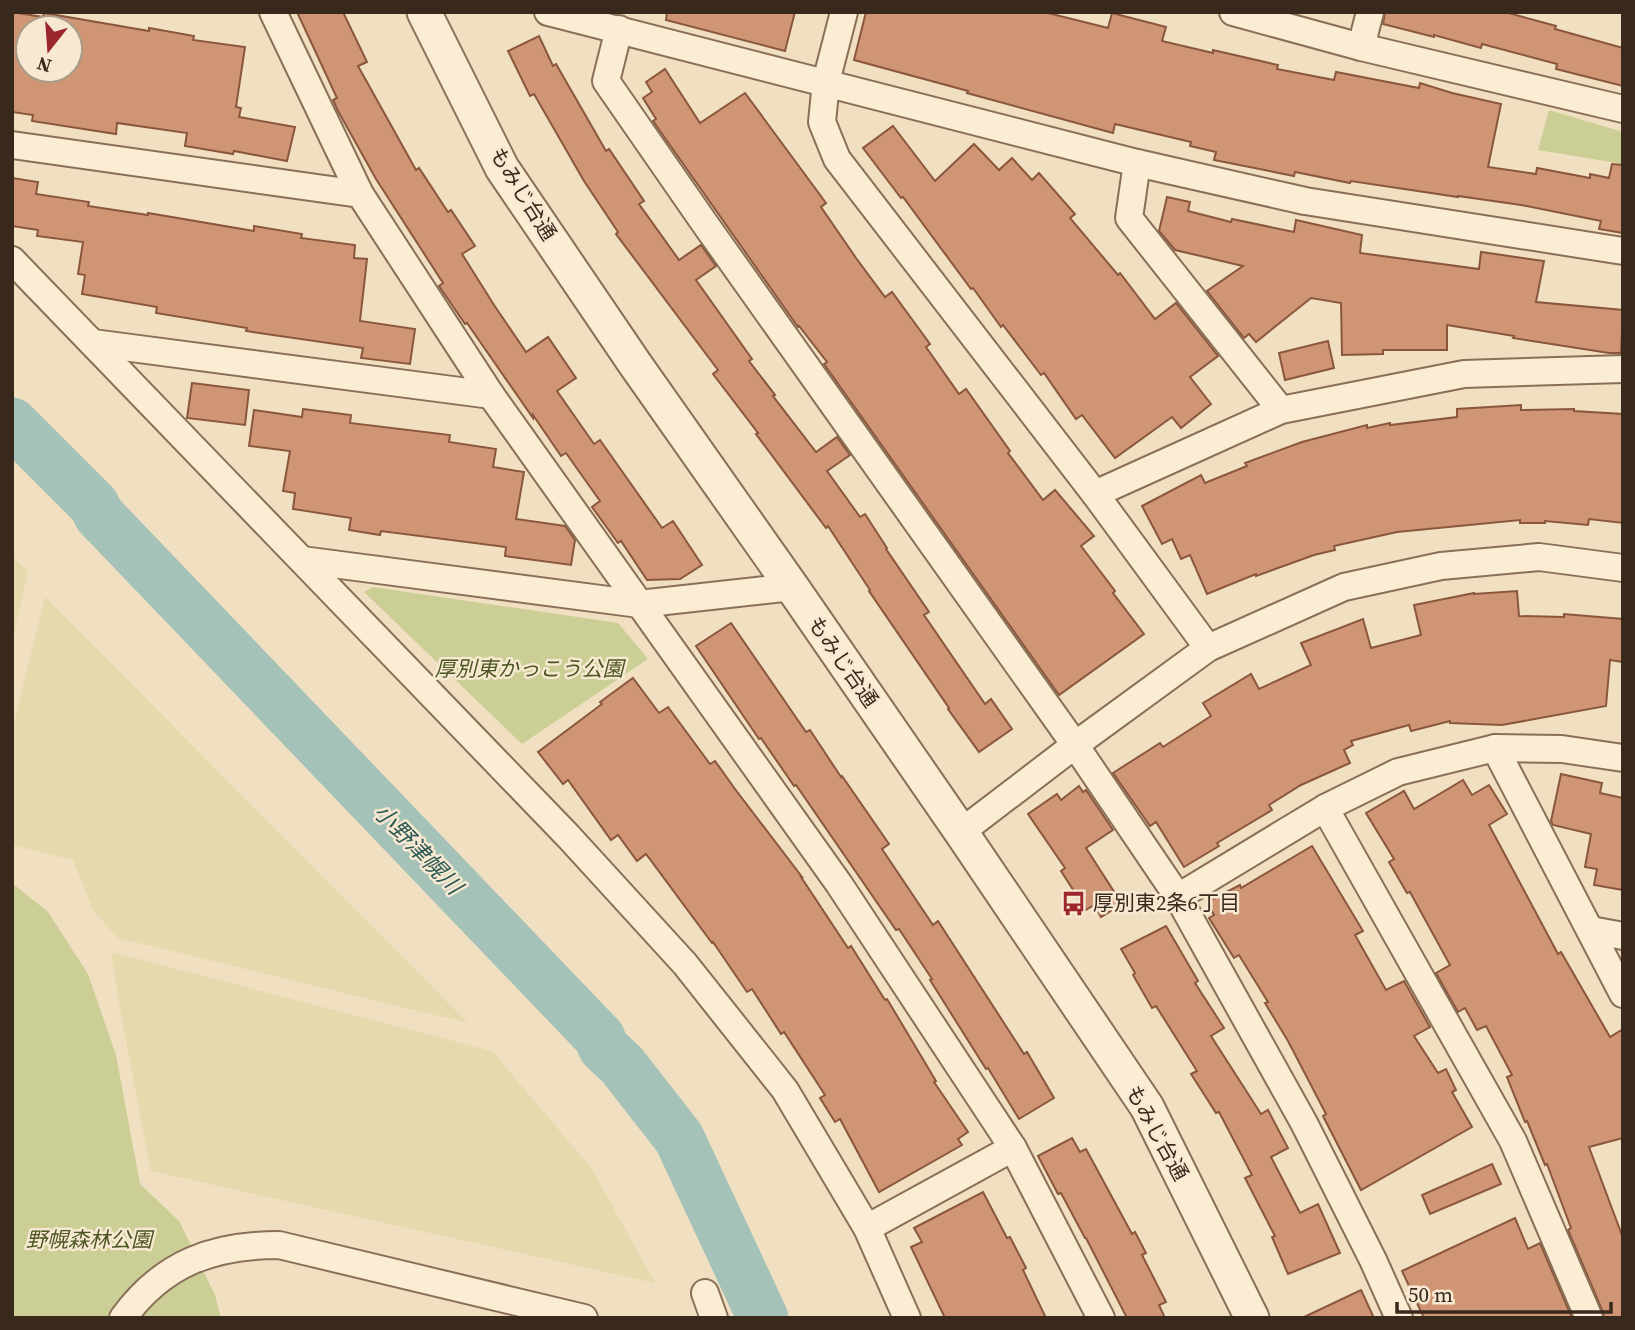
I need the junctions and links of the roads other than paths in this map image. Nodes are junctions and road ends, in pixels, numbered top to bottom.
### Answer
1 (273, 12) edge
2 (424, 12) edge
3 (548, 12) edge
4 (844, 12) edge
5 (1370, 12) edge
6 (1248, 14) edge
7 (619, 30) junction
8 (1362, 47) junction
9 (826, 82) junction
10 (1623, 109) edge
11 (12, 145) edge
12 (1137, 163) junction
13 (360, 194) junction
14 (1623, 251) edge
15 (12, 260) edge
16 (93, 343) junction
17 (1623, 369) edge
18 (491, 395) junction
19 (1281, 410) junction
20 (1095, 494) junction
21 (302, 560) junction
22 (1623, 568) edge
23 (792, 587) junction
24 (639, 604) junction
25 (1208, 648) junction
26 (1075, 745) junction
27 (1495, 748) junction
28 (1623, 758) edge
29 (1325, 808) junction
30 (961, 832) junction
31 (1178, 897) junction
32 (1591, 930) junction
33 (1623, 936) edge
34 (1623, 994) edge
35 (1013, 1148) junction
36 (867, 1228) junction
37 (705, 1293) dead end
38 (123, 1318) edge
39 (584, 1318) edge
40 (714, 1318) edge
41 (907, 1318) edge
42 (1101, 1318) edge
43 (1252, 1318) edge
44 (1399, 1318) edge
45 (1589, 1318) edge

1 - 13 street
2 - 23 street, もみじ台通
3 - 7 street
4 - 9 street
5 - 8 street
6 - 8 street
7 - 9 street
7 - 26 street
8 - 10 street
9 - 12 street
9 - 20 street
11 - 13 street
12 - 14 street
12 - 19 street
13 - 18 street
15 - 16 street
16 - 18 street
16 - 21 street
17 - 19 street
18 - 24 street
19 - 20 street
20 - 25 street
21 - 24 street
21 - 36 street
22 - 25 street
23 - 24 street
23 - 30 street, もみじ台通
24 - 35 street
25 - 26 street
26 - 30 street
26 - 31 street
27 - 28 street
27 - 29 street
27 - 32 street
29 - 31 street
29 - 45 street
30 - 43 street, もみじ台通
31 - 44 street
32 - 33 street
32 - 34 street
35 - 36 street
35 - 42 street
36 - 41 street
37 - 40 street
38 - 39 street

